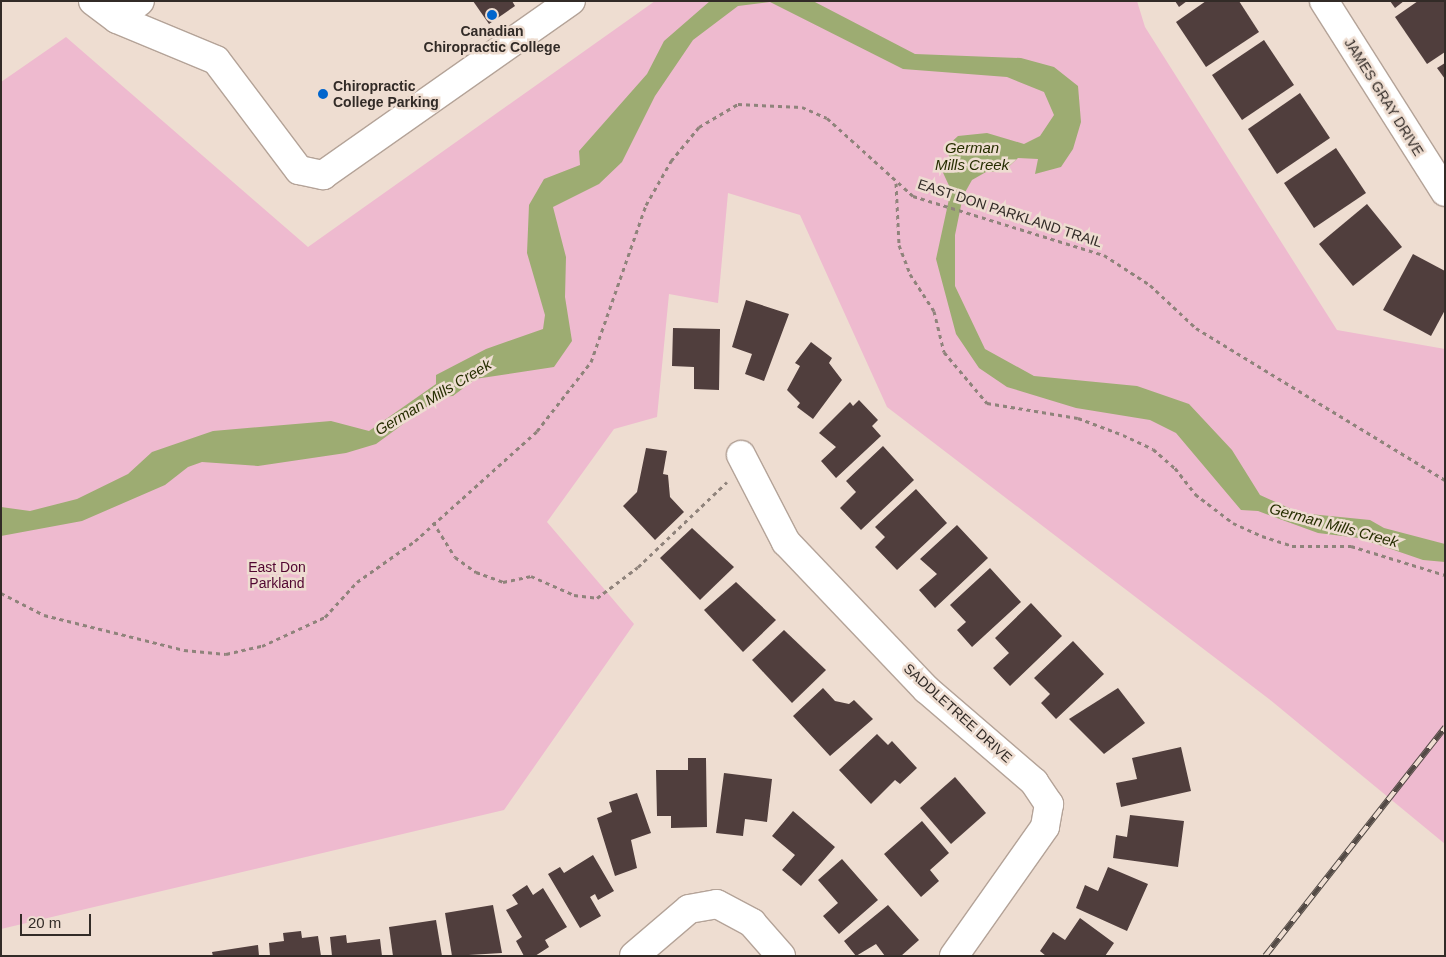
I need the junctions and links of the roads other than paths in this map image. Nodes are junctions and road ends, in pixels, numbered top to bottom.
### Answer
1 (93, 1) edge
2 (140, 1) edge
3 (571, 1) edge
4 (1324, 1) edge
5 (117, 19) junction
6 (1445, 192) edge
7 (746, 463) road end
8 (634, 956) edge
9 (781, 956) edge
10 (954, 956) edge

1 - 5 street
2 - 5 street
3 - 5 street
4 - 6 street, JAMES GRAY DRIVE
7 - 10 street, SADDLETREE DRIVE
8 - 9 street

